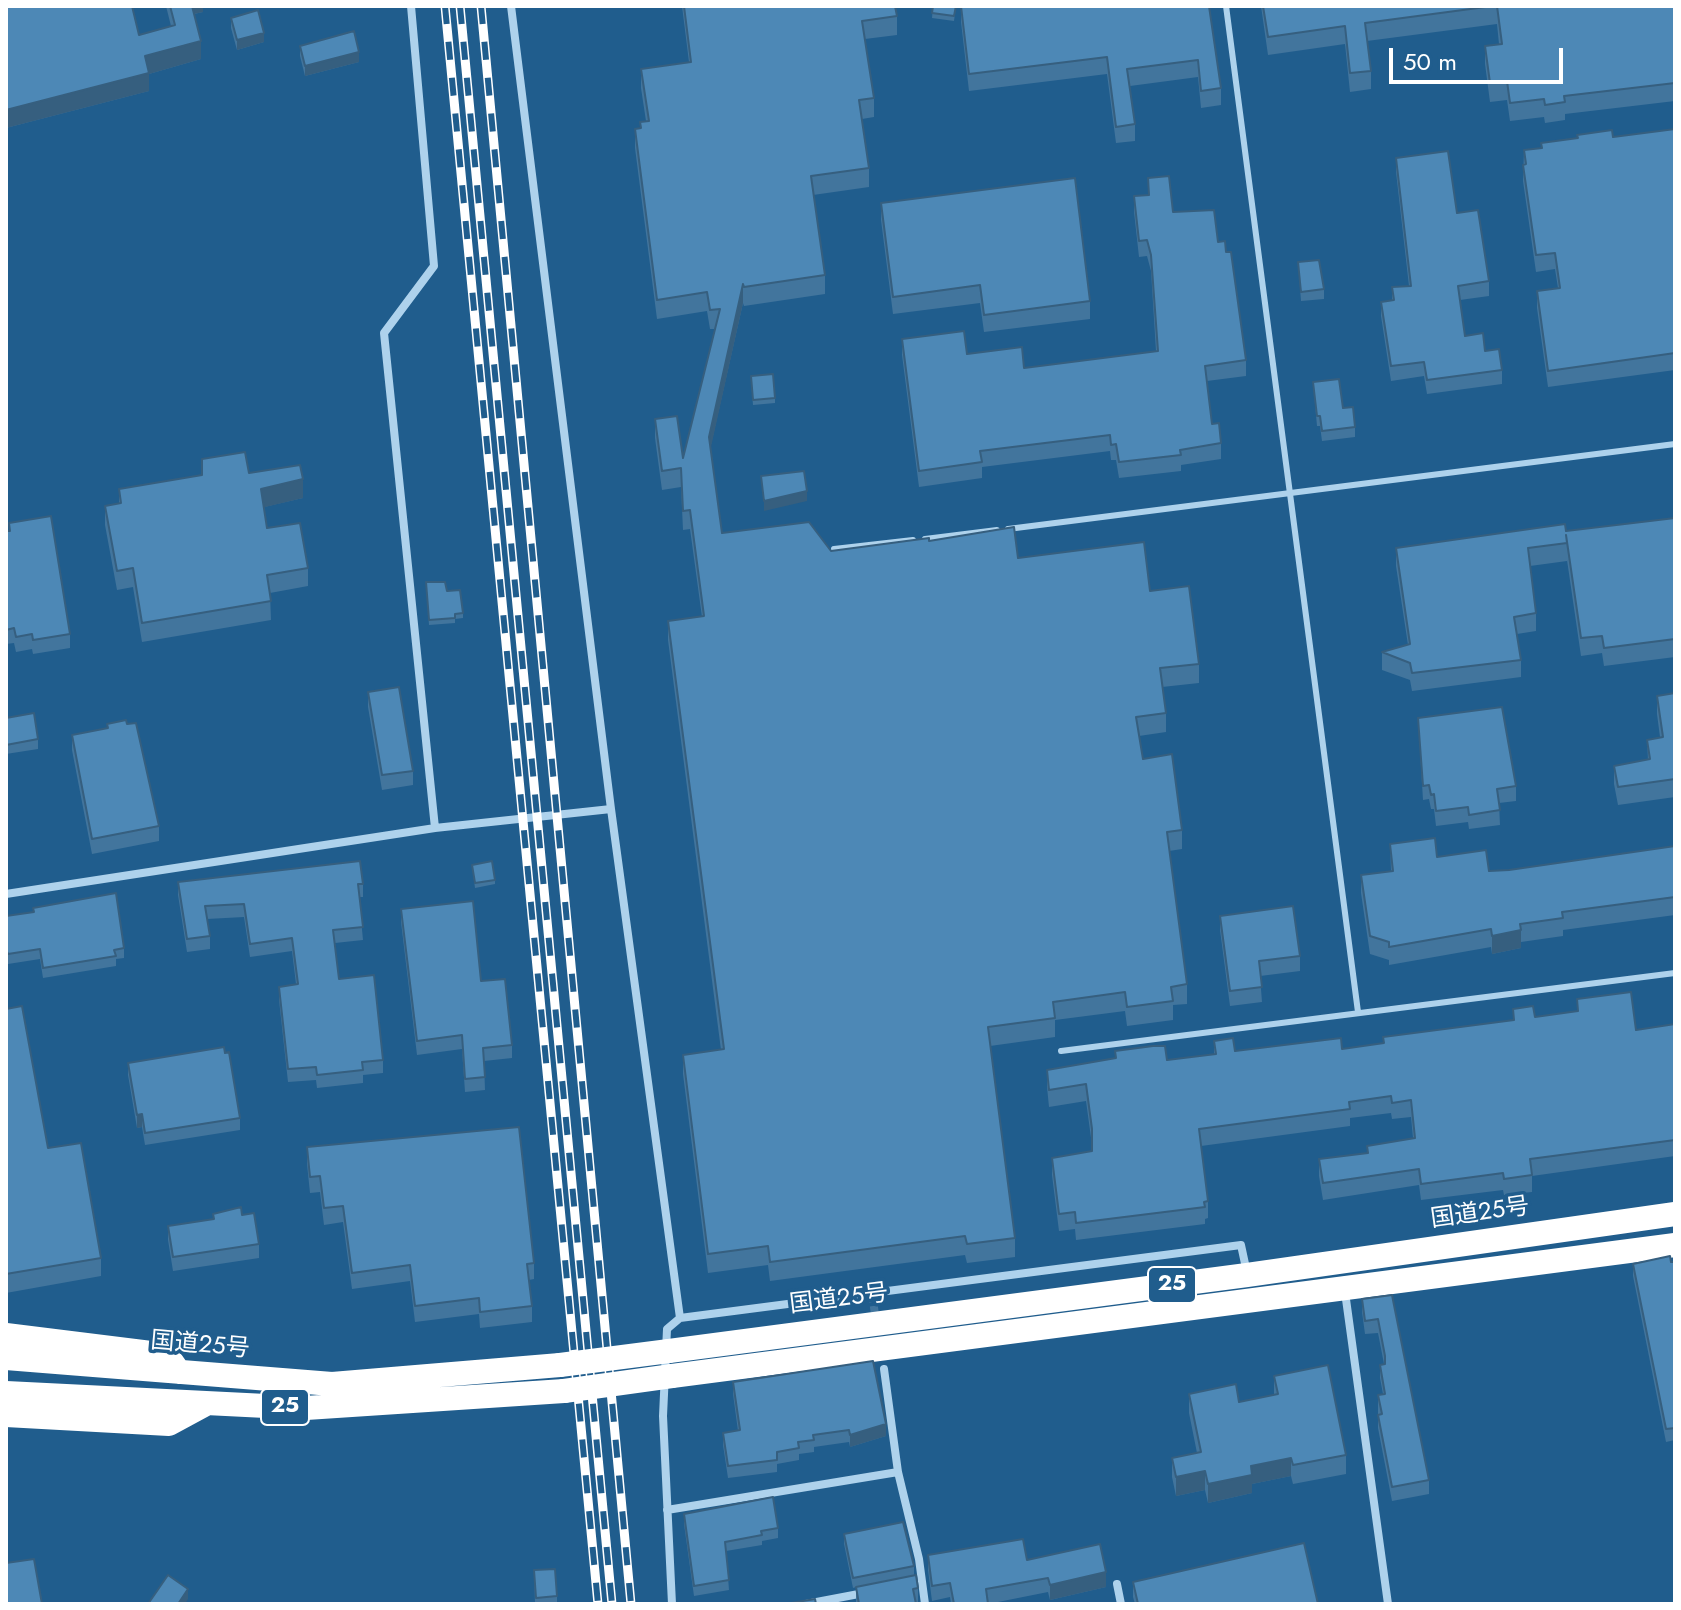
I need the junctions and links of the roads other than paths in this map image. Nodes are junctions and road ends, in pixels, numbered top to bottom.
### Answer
1 (411, 6) edge
2 (511, 6) edge
3 (1226, 6) edge
4 (1675, 444) edge
5 (1289, 496) junction
6 (834, 549) edge
7 (611, 809) junction
8 (435, 828) junction
9 (6, 894) edge
10 (1675, 973) edge
11 (1358, 1012) junction
12 (1061, 1051) dead end
13 (1675, 1214) edge
14 (1675, 1245) edge
15 (1247, 1275) junction
16 (1345, 1290) junction
17 (680, 1318) junction
18 (6, 1335) edge
19 (6, 1358) edge
20 (884, 1369) dead end
21 (179, 1372) junction
22 (6, 1393) edge
23 (208, 1403) junction
24 (6, 1415) edge
25 (898, 1472) junction
26 (667, 1510) junction
27 (922, 1581) junction
28 (907, 1584) edge
29 (1117, 1584) dead end
30 (877, 1590) edge
31 (672, 1604) edge
32 (806, 1604) edge
33 (925, 1604) edge
34 (1121, 1604) edge
35 (1388, 1604) edge

1 - 8 street
2 - 7 street
3 - 5 lane
4 - 5 lane
5 - 6 lane
5 - 11 lane
7 - 8 street
7 - 17 street
8 - 9 street
10 - 11 lane
11 - 12 lane
13 - 15 highway, 国道25号 / 25
14 - 16 highway, 25
15 - 17 street
15 - 21 highway, 国道25号 / 25, bridge
16 - 23 highway, 25, bridge
16 - 35 street
17 - 26 street
18 - 21 highway, 25
19 - 21 highway, 国道25号 / 25
20 - 25 street
22 - 23 highway, 25
23 - 24 highway
25 - 26 street
25 - 27 street
26 - 31 street
27 - 28 street
27 - 33 street
29 - 34 street
30 - 32 street

